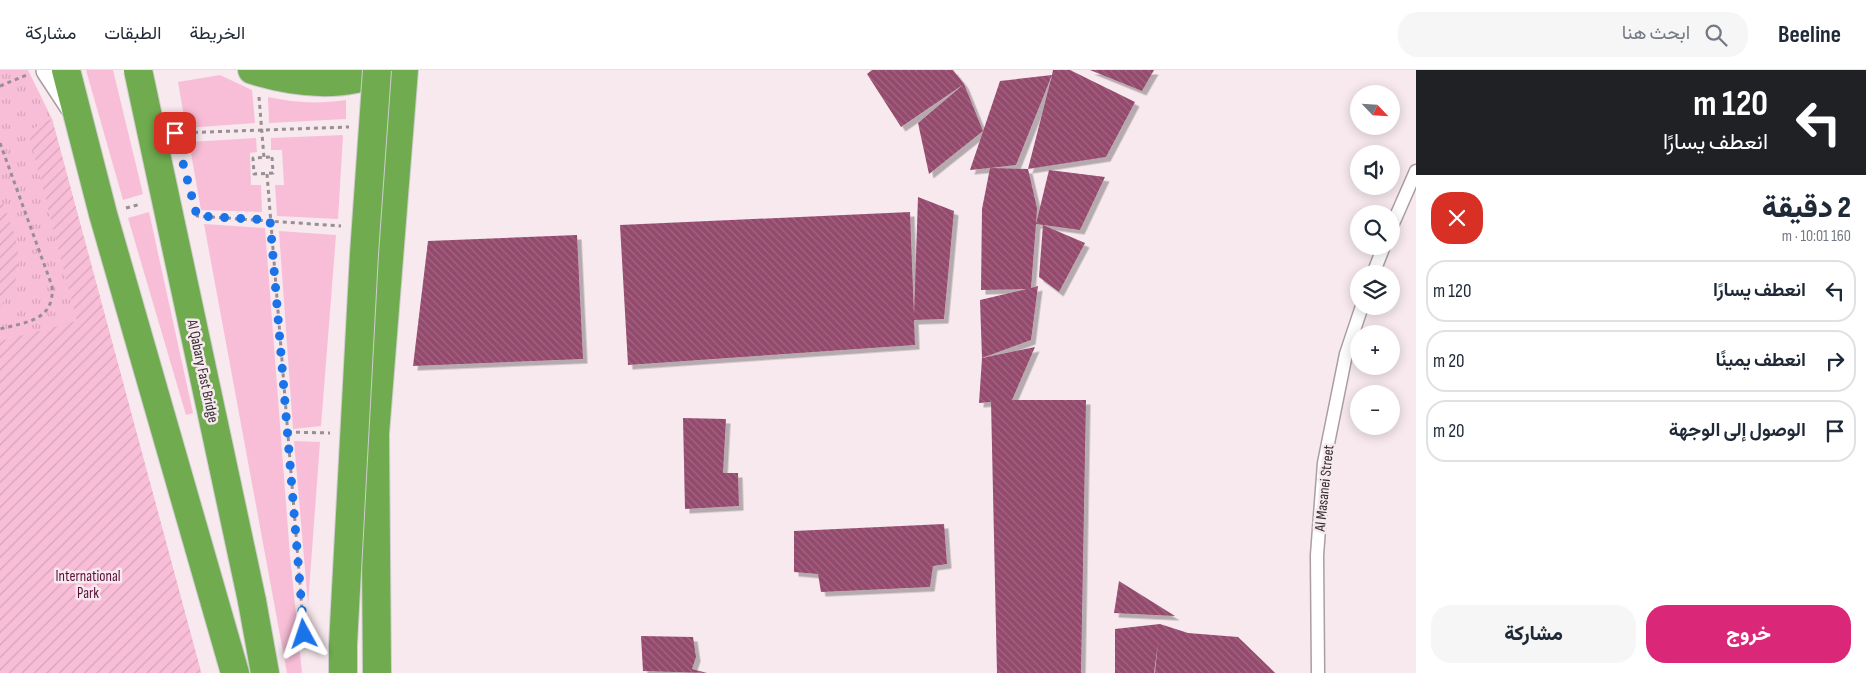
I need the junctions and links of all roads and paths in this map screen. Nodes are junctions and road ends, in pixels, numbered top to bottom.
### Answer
1 (66, 70) edge
2 (138, 70) edge
3 (252, 70) edge
4 (377, 70) edge
5 (384, 70) edge
6 (404, 70) edge
7 (40, 72) edge
8 (0, 86) edge
9 (259, 97) dead end
10 (78, 113) junction
11 (350, 127) dead end
12 (262, 131) junction
13 (175, 133) dead end
14 (0, 143) edge
15 (264, 158) junction
16 (267, 174) junction
17 (1415, 174) edge
18 (195, 208) dead end
19 (1400, 208) edge
20 (270, 220) junction
21 (346, 226) dead end
22 (1359, 315) edge
23 (0, 329) edge
24 (304, 634) dead end
25 (235, 673) edge
26 (265, 673) edge
27 (343, 673) edge
28 (377, 673) edge
29 (1318, 673) edge

1 - 10 highway
2 - 26 highway, Al Qabary Fast Bridge, bridge
3 - 5 highway
4 - 27 highway, bridge
6 - 28 highway
7 - 8 path
7 - 10 street
9 - 12 path
10 - 25 highway
11 - 12 path
12 - 13 path
12 - 15 path
14 - 23 path
15 - 16 path
15 - 16 path
16 - 20 path
17 - 19 lane
18 - 20 path
20 - 21 path
20 - 24 path
22 - 29 lane, Al Masanei Street

